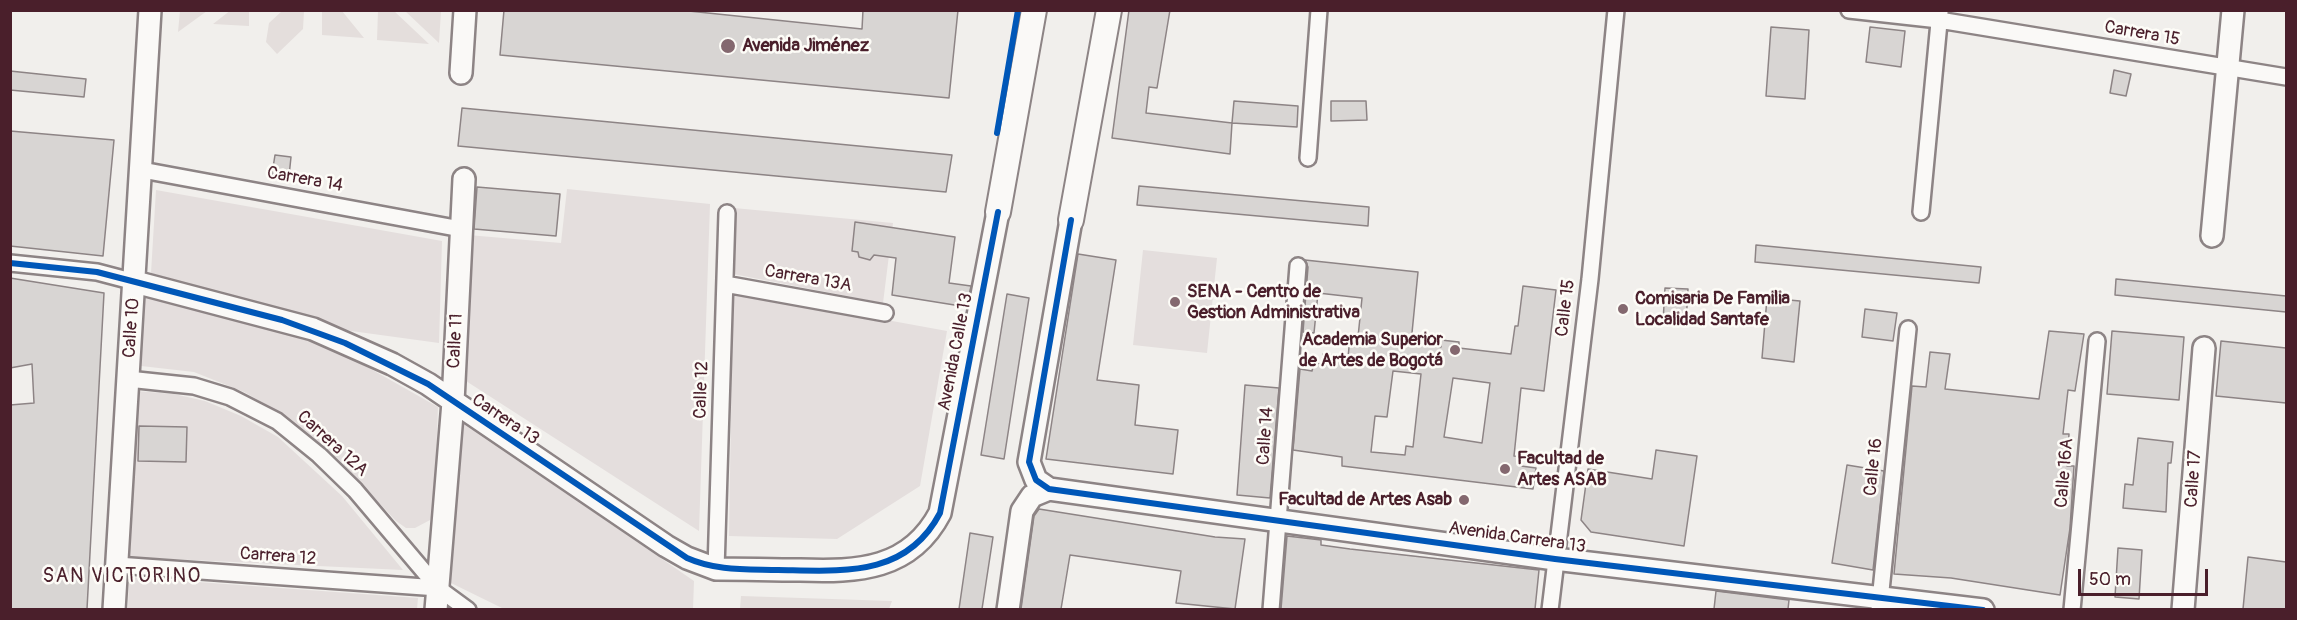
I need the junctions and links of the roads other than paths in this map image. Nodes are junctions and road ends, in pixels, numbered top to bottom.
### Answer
1 (150, 10) edge
2 (465, 10) edge
3 (1034, 10) edge
4 (1109, 10) edge
5 (1318, 10) edge
6 (1616, 10) edge
7 (1849, 10) edge
8 (2233, 10) edge
9 (1940, 15) edge
10 (2227, 68) junction
11 (461, 73) dead end
12 (2286, 77) edge
13 (1308, 158) dead end
14 (141, 170) junction
15 (464, 179) dead end
16 (998, 212) joint
17 (1921, 212) dead end
18 (727, 213) dead end
19 (1071, 220) joint
20 (461, 229) junction
21 (2212, 237) dead end
22 (10, 263) edge
23 (1298, 266) dead end
24 (135, 282) junction
25 (725, 284) junction
26 (885, 313) dead end
27 (1908, 329) dead end
28 (2097, 341) dead end
29 (2204, 348) dead end
30 (128, 379) junction
31 (453, 402) junction
32 (1048, 489) junction
33 (945, 498) joint
34 (1279, 520) junction
35 (1555, 559) junction
36 (117, 565) junction
37 (716, 568) junction
38 (438, 588) junction
39 (1880, 603) edge
40 (114, 609) edge
41 (436, 609) edge
42 (468, 609) edge
43 (1008, 609) edge
44 (1271, 609) edge
45 (1550, 609) edge
46 (1983, 609) edge
47 (2072, 609) edge
48 (2183, 609) edge

1 - 14 street, Calle 10
2 - 11 street
3 - 16 main road, Avenida Calle 13
4 - 19 main road
5 - 13 street
6 - 35 street, Calle 15
7 - 9 street, Carrera 15
8 - 10 street
9 - 10 street, Carrera 15
9 - 17 street
10 - 12 street, Carrera 15
10 - 21 street
14 - 20 street, Carrera 14
14 - 24 street, Calle 10
15 - 20 street, Calle 11
16 - 33 street, Avenida Calle 13
18 - 25 street, Calle 12
19 - 32 street
20 - 31 street, Calle 11
22 - 24 street, Carrera 13
23 - 34 street, Calle 14
24 - 30 street, Calle 10
24 - 31 street, Carrera 13
25 - 26 street, Carrera 13A
25 - 37 street, Calle 12
27 - 39 street, Calle 16
28 - 47 street, Calle 16A
29 - 48 street, Calle 17
30 - 36 street, Calle 10
30 - 38 street, Carrera 12A
31 - 37 street, Carrera 13
31 - 38 street, Calle 11
32 - 34 street, Avenida Carrera 13
32 - 43 street
33 - 37 street, Carrera 13
34 - 35 street, Avenida Carrera 13
34 - 44 street, Calle 14
35 - 39 street, Avenida Carrera 13
35 - 45 street, Calle 15
36 - 38 street, Carrera 12
36 - 40 street, Calle 10
38 - 41 street, Calle 11
38 - 42 street, Carrera 12A
39 - 46 street, Avenida Carrera 13

